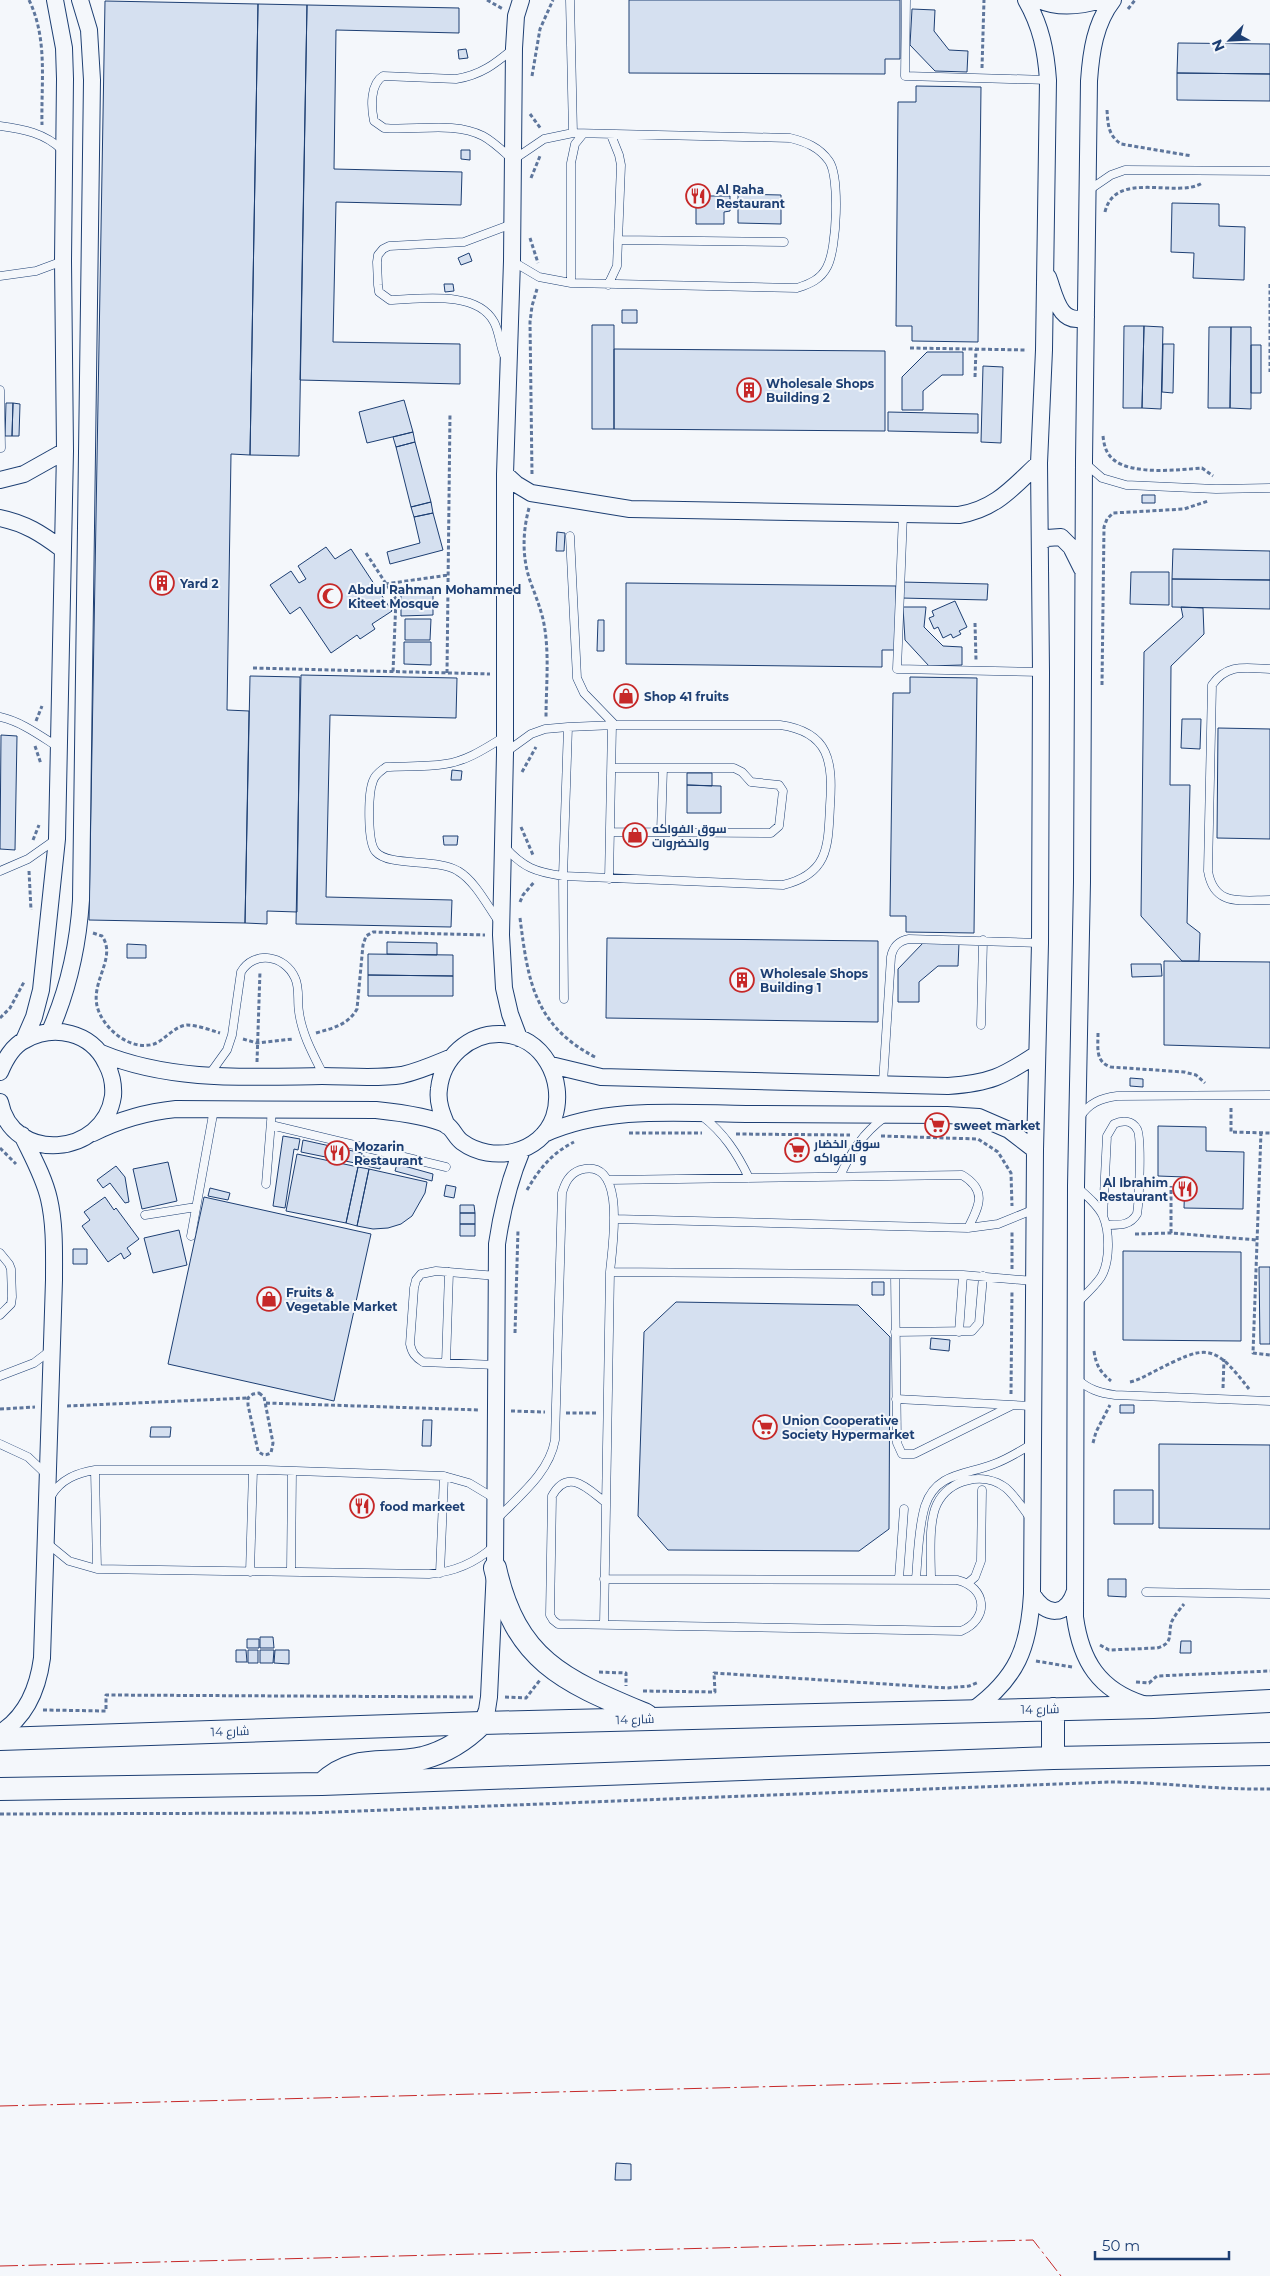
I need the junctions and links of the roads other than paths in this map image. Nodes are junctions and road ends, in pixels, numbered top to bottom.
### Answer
1 (55, 0) edge
2 (80, 0) edge
3 (521, 0) edge
4 (570, 0) edge
5 (906, 0) edge
6 (1026, 0) edge
7 (1039, 0) edge
8 (1101, 0) edge
9 (1113, 0) edge
10 (514, 48) junction
11 (1048, 80) junction
12 (0, 126) edge
13 (573, 133) junction
14 (583, 134) junction
15 (611, 135) junction
16 (65, 153) junction
17 (513, 160) junction
18 (1270, 171) edge
19 (1087, 192) junction
20 (512, 224) junction
21 (618, 240) junction
22 (784, 242) dead end
23 (512, 261) junction
24 (63, 262) junction
25 (1045, 268) junction
26 (0, 276) edge
27 (571, 283) junction
28 (608, 285) junction
29 (1086, 317) junction
30 (508, 371) junction
31 (0, 390) edge
32 (1, 448) dead end
33 (65, 451) junction
34 (1084, 461) junction
35 (1039, 463) junction
36 (505, 474) junction
37 (0, 480) edge
38 (1270, 488) edge
39 (904, 514) junction
40 (0, 518) edge
41 (570, 536) dead end
42 (1041, 542) junction
43 (62, 549) junction
44 (1083, 571) junction
45 (1270, 668) edge
46 (1041, 672) junction
47 (0, 717) edge
48 (614, 725) junction
49 (568, 727) junction
50 (504, 736) junction
51 (58, 747) junction
52 (505, 753) junction
53 (612, 768) junction
54 (663, 768) junction
55 (611, 832) junction
56 (661, 832) junction
57 (57, 839) junction
58 (503, 845) junction
59 (0, 871) edge
60 (563, 876) junction
61 (609, 879) junction
62 (1270, 900) edge
63 (501, 925) junction
64 (983, 940) junction
65 (1040, 943) junction
66 (564, 999) dead end
67 (981, 1024) dead end
68 (50, 1031) junction
69 (520, 1038) junction
70 (24, 1040) junction
71 (101, 1053) junction
72 (1037, 1054) junction
73 (4, 1057) edge
74 (452, 1057) junction
75 (551, 1065) junction
76 (0, 1072) edge
77 (209, 1075) junction
78 (324, 1076) junction
79 (883, 1083) junction
80 (1270, 1095) edge
81 (0, 1102) edge
82 (214, 1109) junction
83 (698, 1113) junction
84 (888, 1115) junction
85 (271, 1117) junction
86 (1078, 1120) junction
87 (5, 1122) edge
88 (447, 1126) junction
89 (92, 1133) junction
90 (544, 1134) junction
91 (22, 1135) junction
92 (522, 1150) junction
93 (1035, 1150) junction
94 (446, 1167) dead end
95 (840, 1176) junction
96 (749, 1178) junction
97 (609, 1180) junction
98 (266, 1184) dead end
99 (1076, 1186) junction
100 (196, 1207) junction
101 (1035, 1209) junction
102 (145, 1215) dead end
103 (1103, 1216) junction
104 (614, 1219) junction
105 (1106, 1225) junction
106 (968, 1228) junction
107 (191, 1236) dead end
108 (0, 1253) edge
109 (449, 1272) junction
110 (610, 1272) junction
111 (895, 1275) junction
112 (963, 1275) junction
113 (497, 1276) junction
114 (983, 1276) junction
115 (1034, 1281) junction
116 (1076, 1304) junction
117 (0, 1315) edge
118 (895, 1332) junction
119 (959, 1332) junction
120 (52, 1350) junction
121 (446, 1363) junction
122 (496, 1365) junction
123 (0, 1376) edge
124 (1074, 1376) junction
125 (896, 1399) junction
126 (1270, 1401) edge
127 (1011, 1406) junction
128 (1033, 1406) junction
129 (0, 1444) edge
130 (1032, 1444) junction
131 (95, 1470) junction
132 (253, 1470) junction
133 (292, 1471) junction
134 (47, 1475) junction
135 (444, 1476) junction
136 (982, 1490) dead end
137 (494, 1498) junction
138 (605, 1502) junction
139 (47, 1504) junction
140 (904, 1509) dead end
141 (1031, 1520) junction
142 (494, 1522) junction
143 (46, 1542) junction
144 (494, 1557) junction
145 (97, 1569) junction
146 (250, 1572) junction
147 (291, 1572) junction
148 (440, 1573) junction
149 (604, 1578) junction
150 (899, 1579) junction
151 (916, 1580) junction
152 (931, 1580) junction
153 (968, 1583) junction
154 (1075, 1590) junction
155 (1146, 1592) dead end
156 (1032, 1594) junction
157 (1270, 1594) edge
158 (604, 1624) junction
159 (1270, 1701) edge
160 (1152, 1707) junction
161 (1053, 1709) junction
162 (973, 1710) junction
163 (654, 1718) junction
164 (482, 1723) junction
165 (0, 1733) edge
166 (0, 1739) edge
167 (1270, 1754) edge
168 (1052, 1758) junction
169 (322, 1784) junction
170 (0, 1789) edge

1 - 16 street
2 - 68 street
3 - 10 street
4 - 13 lane
5 - 11 lane
6 - 11 street
7 - 8 street
9 - 19 street
10 - 17 street
10 - 17 lane
11 - 25 street
12 - 16 lane
13 - 14 lane
13 - 17 lane
14 - 15 lane
14 - 27 lane
15 - 21 lane
15 - 28 lane
16 - 24 street
17 - 20 street
18 - 19 lane
19 - 29 street
20 - 23 street
20 - 30 lane
21 - 22 lane
21 - 28 lane
23 - 27 lane
23 - 30 street
24 - 26 lane
24 - 33 street
25 - 29 street
25 - 35 street
27 - 28 lane
29 - 34 street
30 - 36 street
31 - 32 lane
33 - 37 street
33 - 43 street
34 - 38 lane
34 - 44 street
35 - 39 street
35 - 42 street
36 - 39 street
36 - 50 street
39 - 46 lane
40 - 43 street
41 - 48 lane
42 - 44 street
42 - 46 street
43 - 51 street
44 - 86 street
45 - 62 lane
46 - 65 street
47 - 51 lane
48 - 49 lane
48 - 53 lane
48 - 61 lane
49 - 52 lane
49 - 60 lane
50 - 52 street
50 - 63 lane
51 - 57 street
52 - 58 street
53 - 54 lane
53 - 55 lane
54 - 56 lane
54 - 56 lane
55 - 56 lane
55 - 61 lane
57 - 59 lane
57 - 70 street
58 - 60 lane
58 - 63 street
60 - 61 lane
60 - 66 lane
63 - 69 street
64 - 65 lane
64 - 67 lane
64 - 79 lane
65 - 72 street
68 - 70 street
68 - 71 street
69 - 74 street
69 - 75 street
70 - 73 street
71 - 77 street
71 - 89 street
72 - 79 street
72 - 93 street
73 - 76 street
74 - 78 street
74 - 88 street
75 - 79 street
75 - 90 street
77 - 78 street
77 - 78 lane
80 - 86 lane
81 - 87 street
82 - 85 street
82 - 89 street
82 - 100 lane
83 - 84 street
83 - 90 street
83 - 96 lane
84 - 93 street
84 - 95 lane
85 - 88 street
85 - 94 lane
85 - 98 lane
86 - 99 street
87 - 91 street
88 - 92 street
89 - 91 street
90 - 92 street
91 - 120 street
92 - 113 street
93 - 101 street
95 - 96 lane
95 - 106 lane
96 - 97 lane
97 - 104 lane
97 - 142 lane
99 - 103 lane
99 - 116 street
100 - 102 lane
100 - 107 lane
101 - 106 lane
101 - 115 street
103 - 105 lane
103 - 105 lane
104 - 106 lane
104 - 110 lane
105 - 116 lane
108 - 117 lane
109 - 113 lane
109 - 121 lane
109 - 121 lane
110 - 111 lane
110 - 138 lane
111 - 112 lane
111 - 118 lane
112 - 114 lane
112 - 119 lane
113 - 122 street
114 - 115 lane
114 - 119 lane
115 - 128 street
116 - 124 street
118 - 119 lane
118 - 125 lane
120 - 123 lane
120 - 134 street
121 - 122 lane
122 - 137 street
124 - 126 lane
124 - 154 street
125 - 127 lane
125 - 127 lane
127 - 128 lane
128 - 130 street
129 - 134 lane
130 - 141 street
130 - 151 lane
131 - 132 lane
131 - 139 lane
131 - 145 lane
132 - 133 lane
132 - 146 lane
133 - 135 lane
133 - 147 lane
134 - 139 street
135 - 137 lane
135 - 148 lane
136 - 153 lane
137 - 142 street
138 - 149 lane
138 - 158 lane
139 - 143 street
140 - 150 lane
141 - 152 lane
141 - 156 street
142 - 144 street
143 - 145 lane
143 - 165 street
144 - 148 lane
144 - 163 main road
144 - 164 street
145 - 146 lane
146 - 147 lane
147 - 148 lane
149 - 150 lane
149 - 158 lane
150 - 151 lane
151 - 152 lane
152 - 153 lane
153 - 158 lane
154 - 156 street
154 - 160 street
155 - 157 lane
156 - 162 street
159 - 160 main road, شارع 14
160 - 161 main road, شارع 14
161 - 162 main road, شارع 14
161 - 168 main road
162 - 163 main road, شارع 14
163 - 164 main road, شارع 14
164 - 166 main road, شارع 14
164 - 169 main road
167 - 168 main road
168 - 169 main road
169 - 170 main road

